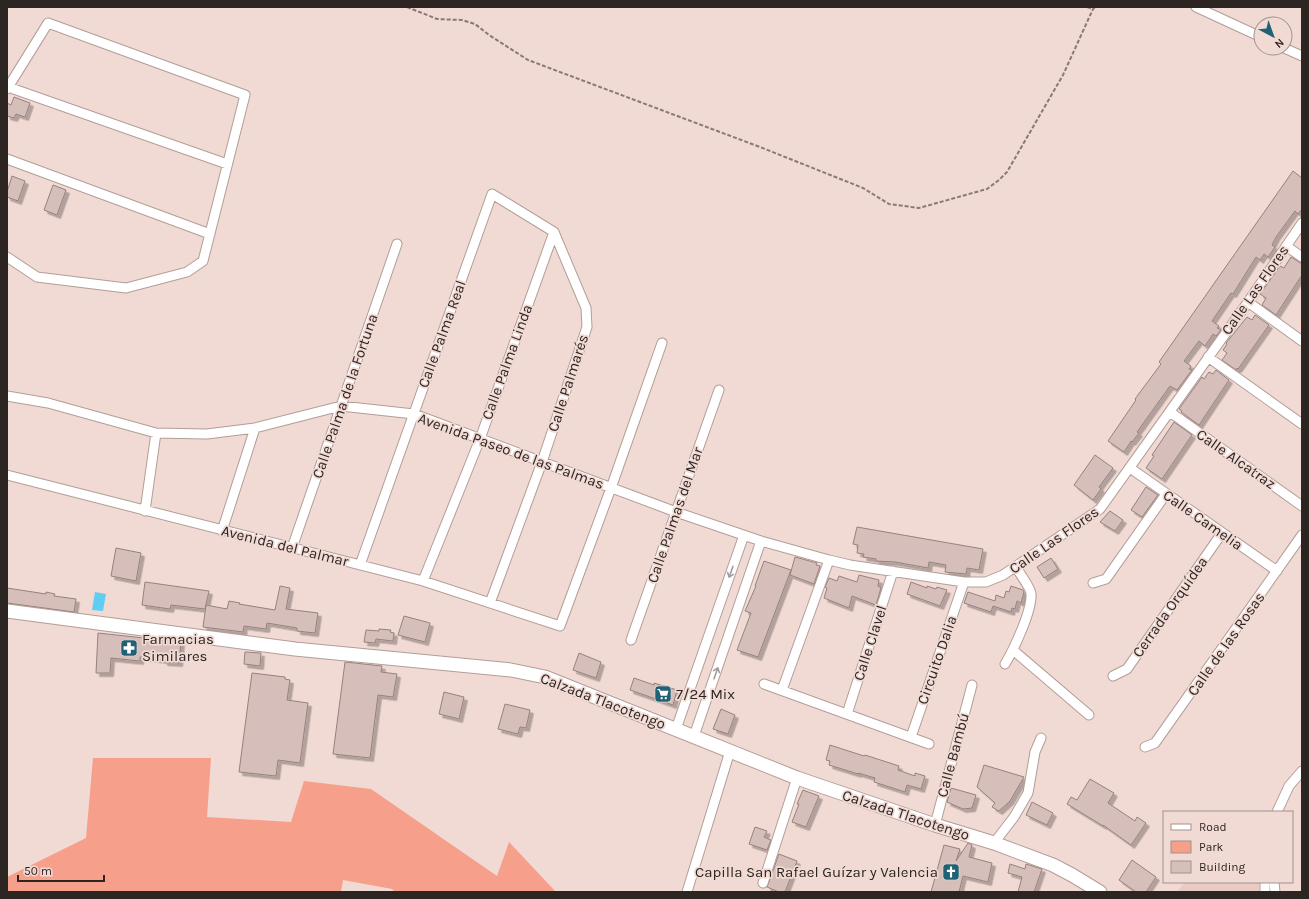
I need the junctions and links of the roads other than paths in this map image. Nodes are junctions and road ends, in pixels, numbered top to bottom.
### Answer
1 (1196, 7) edge
2 (1253, 33) edge
3 (8, 88) edge
4 (7, 159) edge
5 (227, 164) junction
6 (1302, 223) edge
7 (554, 232) junction
8 (210, 234) junction
9 (397, 244) dead end
10 (1286, 246) junction
11 (7, 257) edge
12 (1302, 257) edge
13 (1248, 302) junction
14 (1302, 341) edge
15 (662, 343) dead end
16 (1208, 357) junction
17 (719, 390) dead end
18 (8, 397) edge
19 (341, 406) junction
20 (1170, 412) junction
21 (414, 414) junction
22 (1302, 424) edge
23 (255, 428) junction
24 (156, 433) junction
25 (480, 439) junction
26 (542, 462) junction
27 (1130, 468) junction
28 (7, 475) edge
29 (611, 488) junction
30 (1166, 494) junction
31 (1302, 506) edge
32 (145, 511) junction
33 (676, 512) junction
34 (222, 530) junction
35 (1222, 533) junction
36 (1302, 535) edge
37 (744, 536) junction
38 (761, 541) junction
39 (292, 548) junction
40 (829, 560) junction
41 (360, 565) junction
42 (1016, 567) junction
43 (893, 571) junction
44 (1277, 571) junction
45 (422, 580) junction
46 (964, 582) junction
47 (1093, 583) dead end
48 (490, 603) junction
49 (7, 611) edge
50 (631, 640) dead end
51 (1013, 650) junction
52 (1005, 664) dead end
53 (1113, 676) dead end
54 (764, 684) dead end
55 (972, 685) dead end
56 (782, 690) junction
57 (846, 714) junction
58 (1089, 715) dead end
59 (676, 729) junction
60 (694, 736) junction
61 (911, 737) junction
62 (1041, 738) dead end
63 (929, 744) dead end
64 (1145, 747) dead end
65 (730, 751) junction
66 (1302, 771) edge
67 (798, 778) junction
68 (1277, 811) edge
69 (935, 825) junction
70 (994, 843) junction
71 (762, 883) dead end
72 (687, 892) edge
73 (1100, 892) edge

1 - 2 street
3 - 5 street
3 - 5 street
4 - 8 street
5 - 8 street
6 - 10 street, Calle Las Flores
7 - 21 street, Calle Palma Real
7 - 25 street, Calle Palma Linda
7 - 26 street, Calle Palmarés
8 - 11 street
9 - 19 street, Calle Palma de la Fortuna
10 - 12 street
10 - 13 street, Calle Las Flores
13 - 14 street
13 - 16 street, Calle Las Flores
15 - 29 street
16 - 20 street, Calle Las Flores
16 - 22 street
17 - 33 street, Calle Palmas del Mar
18 - 24 street, Avenida Paseo de las Palmas
19 - 21 street, Avenida Paseo de las Palmas
19 - 23 street, Avenida Paseo de las Palmas
19 - 39 street, Calle Palma de la Fortuna
20 - 27 street, Calle Las Flores
20 - 31 street, Calle Alcatraz
21 - 25 street, Avenida Paseo de las Palmas
21 - 41 street, Calle Palma Real
23 - 24 street, Avenida Paseo de las Palmas
23 - 34 street
24 - 32 street
25 - 26 street, Avenida Paseo de las Palmas
25 - 45 street, Calle Palma Linda
26 - 29 street, Avenida Paseo de las Palmas
26 - 48 street, Calle Palmarés
27 - 30 street, Calle Camelia
27 - 42 street, Calle Las Flores
28 - 32 street, Avenida del Palmar
29 - 33 street, Avenida Paseo de las Palmas
29 - 48 street, Avenida del Palmar
30 - 35 street, Calle Camelia
30 - 47 street
32 - 34 street, Avenida del Palmar
33 - 37 street, Avenida Paseo de las Palmas
33 - 50 street, Calle Palmas del Mar
34 - 39 street, Avenida del Palmar
35 - 44 street, Calle Camelia
35 - 53 street, Cerrada Orquídea
36 - 44 street, Calle de las Rosas
37 - 38 street, Avenida Paseo de las Palmas
37 -> 59 street
38 - 40 street, Calle Las Flores
60 -> 38 street
39 - 41 street, Avenida del Palmar
40 - 43 street, Calle Las Flores
40 - 56 street
41 - 45 street, Avenida del Palmar
42 - 46 street, Calle Las Flores
42 - 51 street
43 - 46 street, Calle Las Flores
43 - 57 street, Calle Clavel
44 - 64 street, Calle de las Rosas
45 - 48 street, Avenida del Palmar
46 - 61 street, Circuito Dalia
49 - 59 street, Calzada Tlacotengo
51 - 52 street
51 - 58 street
54 - 56 street
55 - 69 street, Calle Bambú
56 - 57 street
57 - 61 street
59 - 60 street, Calzada Tlacotengo
60 - 65 street, Calzada Tlacotengo
61 - 63 street
62 - 70 street
65 - 67 street, Calzada Tlacotengo
65 - 72 street
66 - 68 street
67 - 69 street, Calzada Tlacotengo
67 - 71 street
69 - 70 street, Calzada Tlacotengo
70 - 73 street, Calzada Tlacotengo

